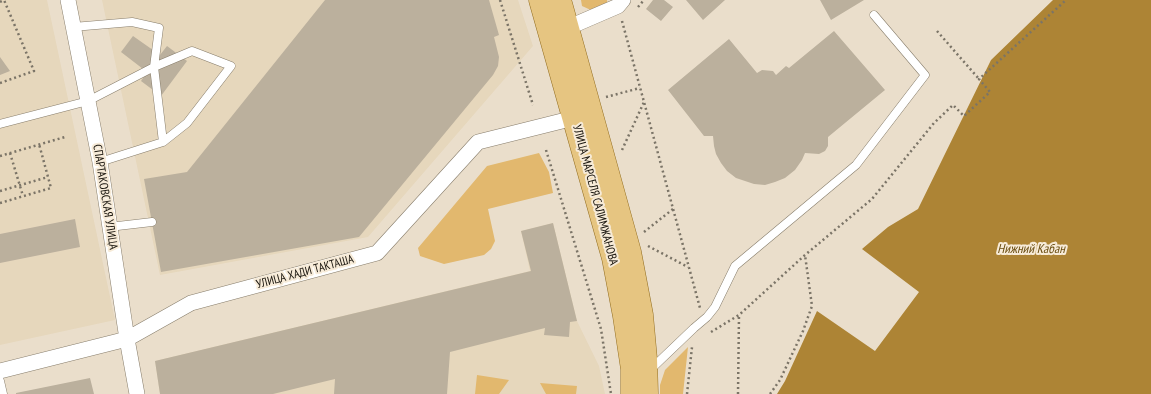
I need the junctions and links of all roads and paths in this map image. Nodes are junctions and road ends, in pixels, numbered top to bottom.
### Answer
1 (4, 0) edge
2 (68, 0) edge
3 (500, 0) edge
4 (540, 0) edge
5 (560, 0) edge
6 (1066, 0) edge
7 (0, 2) edge
8 (621, 3) edge
9 (874, 15) dead end
10 (73, 27) junction
11 (567, 28) junction
12 (938, 31) dead end
13 (154, 67) junction
14 (979, 80) junction
15 (0, 83) edge
16 (640, 88) junction
17 (602, 98) dead end
18 (88, 101) junction
19 (644, 102) junction
20 (532, 105) dead end
21 (574, 118) junction
22 (0, 124) edge
23 (65, 137) dead end
24 (163, 142) junction
25 (39, 144) junction
26 (546, 150) dead end
27 (622, 151) dead end
28 (10, 153) junction
29 (0, 156) edge
30 (100, 162) junction
31 (48, 177) junction
32 (20, 186) junction
33 (0, 191) edge
34 (23, 196) junction
35 (0, 203) edge
36 (673, 209) junction
37 (152, 222) dead end
38 (110, 226) junction
39 (640, 235) dead end
40 (642, 243) dead end
41 (805, 255) junction
42 (689, 267) junction
43 (739, 315) junction
44 (704, 320) junction
45 (694, 328) junction
46 (711, 332) dead end
47 (127, 340) junction
48 (0, 371) edge
49 (0, 381) edge
50 (647, 384) edge
51 (3, 394) edge
52 (137, 394) edge
53 (611, 394) edge
54 (632, 394) edge
55 (687, 394) edge
56 (738, 394) edge
57 (770, 394) edge

1 - 7 path
1 - 15 path
2 - 10 street, СПАРТАКОВСКАЯ УЛИЦА
3 - 20 path
4 - 21 main road, УЛИЦА МАРСЕЛЯ САЛИМЖАНОВА
5 - 11 main road
6 - 14 path
8 - 11 street
8 - 16 path
9 - 44 lane
10 - 13 lane
10 - 18 street, СПАРТАКОВСКАЯ УЛИЦА
11 - 50 main road
12 - 14 path
13 - 18 lane
13 - 24 lane
13 - 24 lane
14 - 41 path
16 - 17 path
16 - 19 path
18 - 22 lane
18 - 30 street, СПАРТАКОВСКАЯ УЛИЦА
19 - 27 path
19 - 36 path
21 - 47 street, УЛИЦА ХАДИ ТАКТАША
21 - 54 main road, УЛИЦА МАРСЕЛЯ САЛИМЖАНОВА
23 - 25 path
24 - 30 lane
25 - 28 path
25 - 31 path
26 - 53 path
28 - 29 path
28 - 32 path
30 - 38 street, СПАРТАКОВСКАЯ УЛИЦА
31 - 32 path
31 - 34 path
32 - 33 path
32 - 34 path
34 - 35 path
36 - 39 path
36 - 42 path
37 - 38 lane
38 - 47 street, СПАРТАКОВСКАЯ УЛИЦА
40 - 42 path
41 - 43 path
41 - 57 path
42 - 44 path
43 - 46 path
43 - 56 path
44 - 45 lane
45 - 50 lane
45 - 55 path
47 - 48 street, УЛИЦА ХАДИ ТАКТАША
47 - 52 street, СПАРТАКОВСКАЯ УЛИЦА
49 - 51 lane

